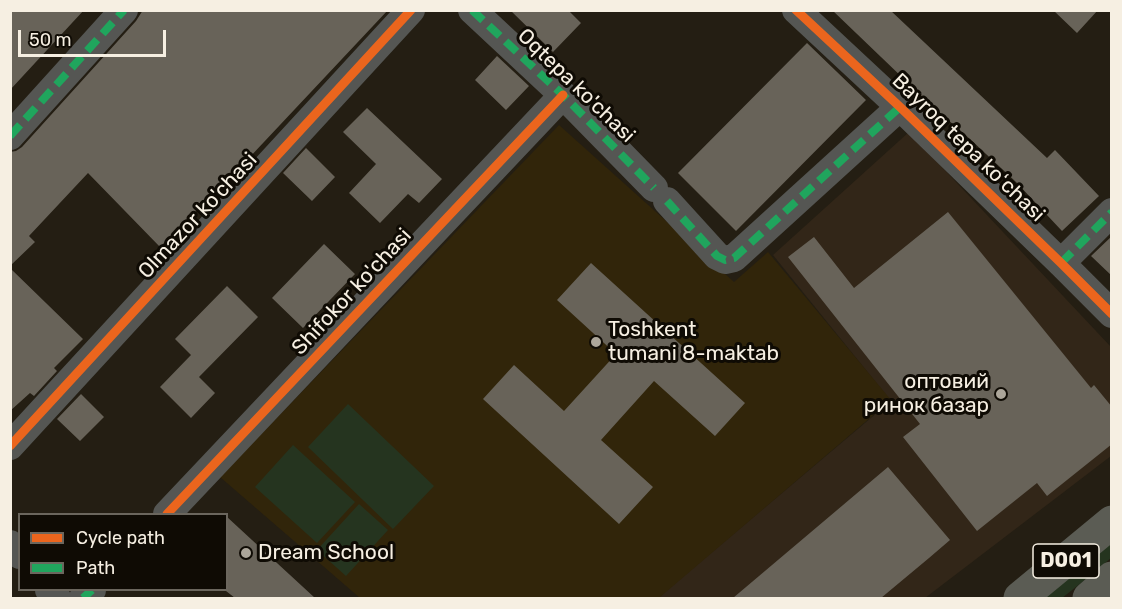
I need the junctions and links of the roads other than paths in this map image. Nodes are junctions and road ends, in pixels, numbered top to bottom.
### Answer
1 (124, 10) edge
2 (411, 10) edge
3 (472, 10) edge
4 (796, 10) edge
5 (563, 95) junction
6 (900, 107) junction
7 (10, 136) edge
8 (1112, 212) edge
9 (1061, 263) junction
10 (1112, 314) edge
11 (10, 446) edge
12 (168, 513) edge
13 (1112, 522) edge
14 (1112, 578) edge
15 (1020, 598) edge
16 (1089, 598) edge

1 - 7 street
2 - 11 street, Olmazor ko'chasi
3 - 5 street, Oqtepa ko'chasi
4 - 6 street, Bayroq tepa koʻchasi
5 - 6 street, Oqtepa ko'chasi
5 - 12 street, Shifokor ko'chasi
6 - 9 street, Bayroq tepa koʻchasi
8 - 9 street
9 - 10 street, Bayroq tepa koʻchasi
13 - 15 highway, D001
14 - 16 highway, D001

